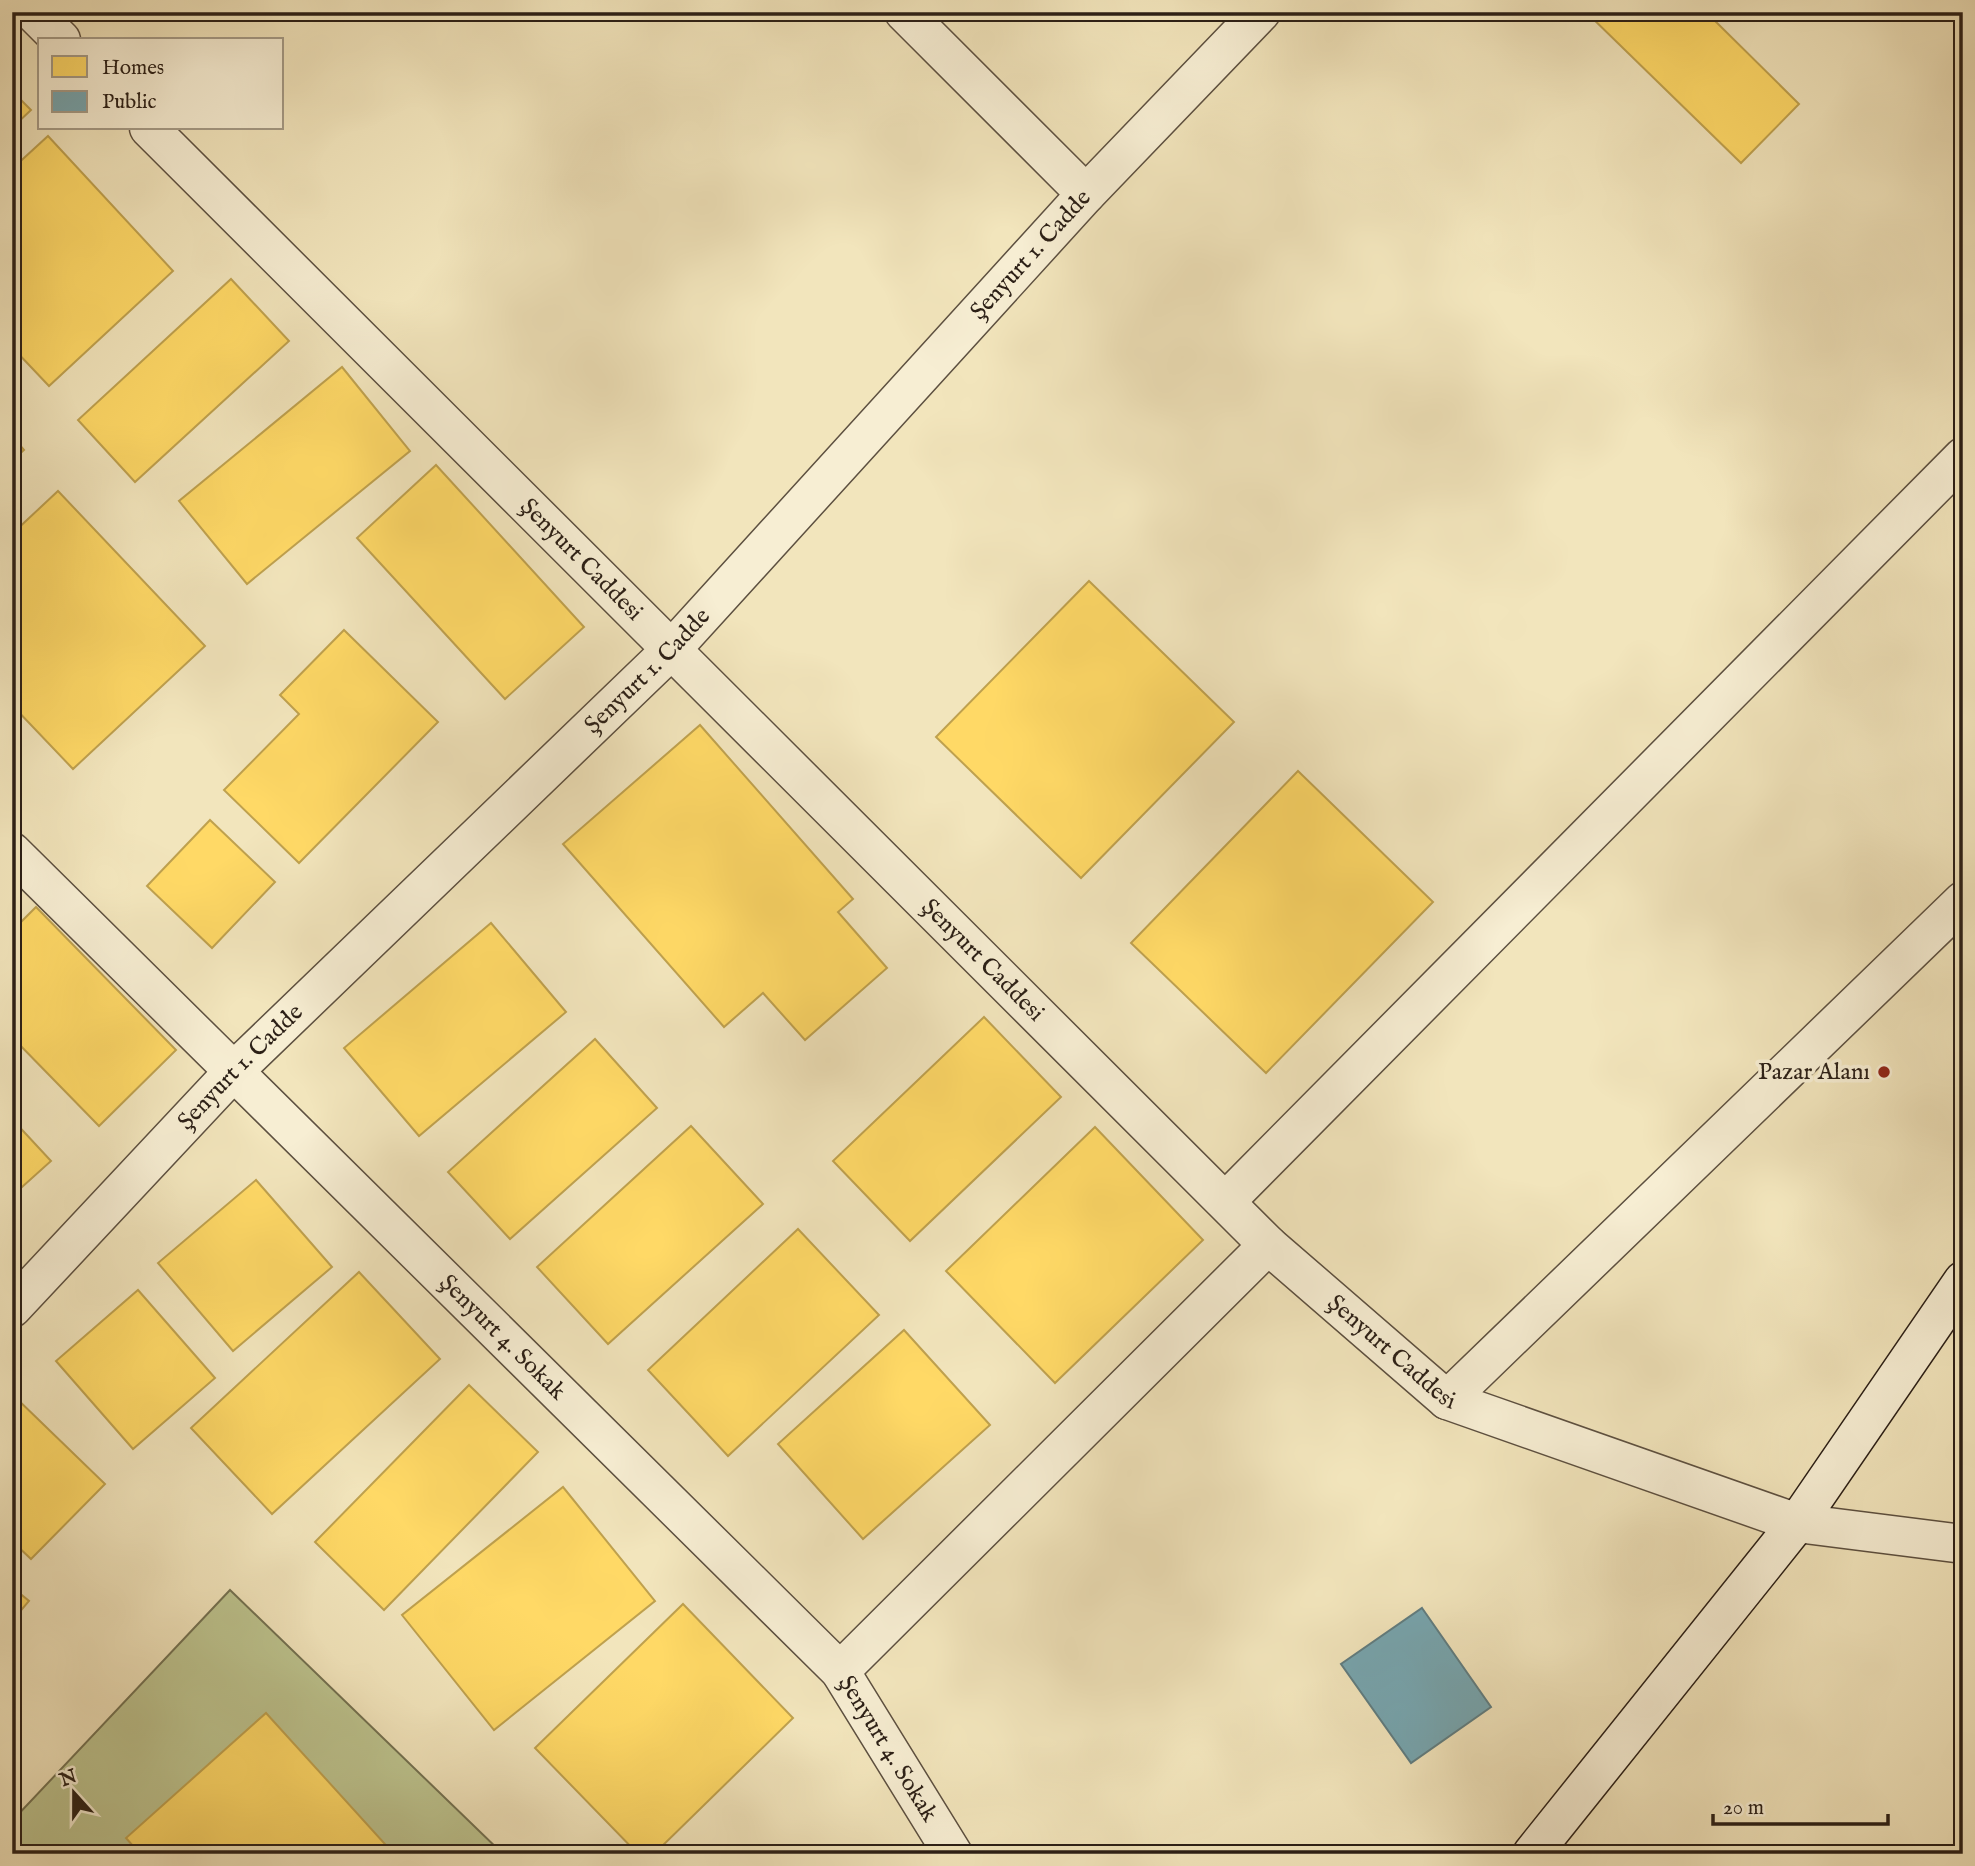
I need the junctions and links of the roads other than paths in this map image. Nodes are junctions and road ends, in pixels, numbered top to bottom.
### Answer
1 (33, 12) edge
2 (904, 12) edge
3 (1261, 12) edge
4 (59, 38) edge
5 (151, 130) edge
6 (1086, 194) junction
7 (1963, 457) edge
8 (671, 650) junction
9 (12, 852) edge
10 (1963, 901) edge
11 (235, 1070) junction
12 (1226, 1201) junction
13 (1268, 1245) junction
14 (1963, 1281) edge
15 (12, 1308) edge
16 (1447, 1400) junction
17 (1797, 1523) junction
18 (1963, 1544) edge
19 (840, 1671) junction
20 (953, 1854) edge
21 (1532, 1854) edge

1 - 4 street
2 - 6 street
3 - 6 street, Şenyurt 1. Cadde
5 - 8 street, Şenyurt Caddesi
6 - 8 street, Şenyurt 1. Cadde
7 - 12 street
8 - 11 street, Şenyurt 1. Cadde
8 - 12 street, Şenyurt Caddesi
9 - 11 street, Şenyurt 4. Sokak
10 - 16 street
11 - 15 street, Şenyurt 1. Cadde
11 - 19 street, Şenyurt 4. Sokak
12 - 13 street, Şenyurt Caddesi
13 - 16 street, Şenyurt Caddesi
13 - 19 street
14 - 17 street
16 - 17 street, Şenyurt Caddesi
17 - 18 street, Şenyurt Caddesi
17 - 21 street
19 - 20 street, Şenyurt 4. Sokak

